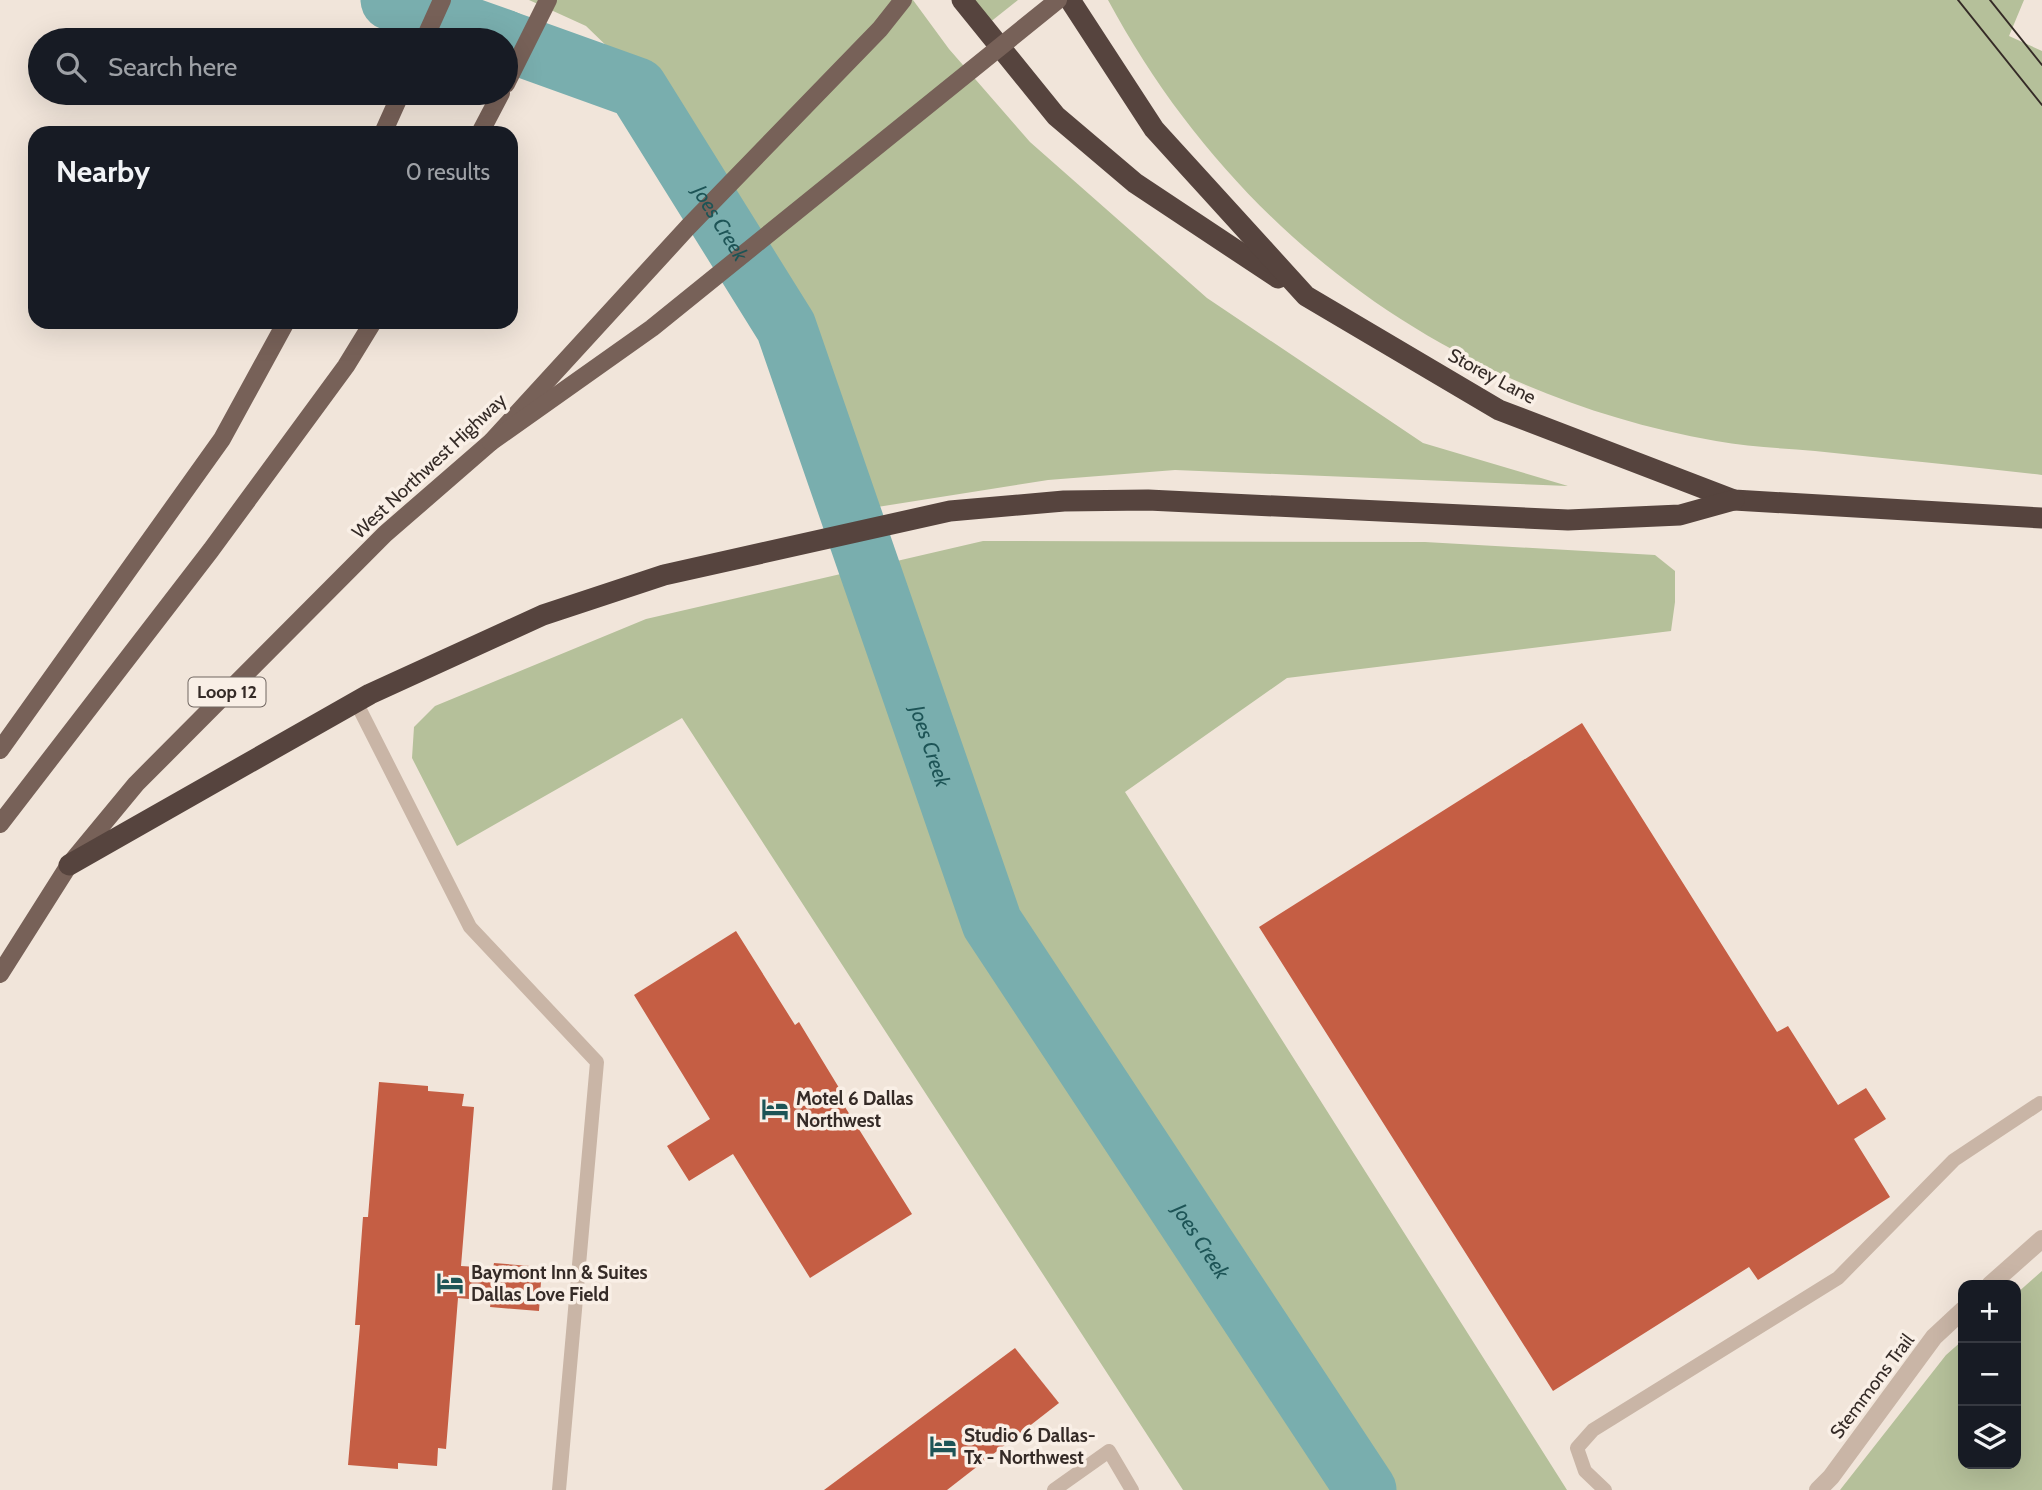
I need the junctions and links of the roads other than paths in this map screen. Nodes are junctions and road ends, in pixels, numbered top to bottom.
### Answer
1 (442, 0) edge
2 (548, 0) edge
3 (903, 0) edge
4 (962, 0) edge
5 (1058, 0) edge
6 (1070, 0) edge
7 (429, 28) edge
8 (518, 60) edge
9 (396, 105) edge
10 (495, 105) edge
11 (386, 126) edge
12 (484, 126) edge
13 (1306, 296) junction
14 (282, 329) edge
15 (369, 329) edge
16 (491, 442) junction
17 (1734, 500) junction
18 (2042, 518) edge
19 (356, 702) junction
20 (0, 750) edge
21 (0, 824) edge
22 (69, 865) junction
23 (0, 974) edge
24 (2040, 1103) edge
25 (2042, 1239) edge
26 (1996, 1280) edge
27 (1958, 1315) edge
28 (559, 1490) edge
29 (1054, 1490) edge
30 (1132, 1490) edge
31 (1605, 1490) edge
32 (1818, 1490) edge

1 - 7 main road
2 - 8 main road
3 - 16 main road, West Northwest Highway / Loop 12, bridge
4 - 13 highway
5 - 16 main road, bridge
6 - 13 highway, Storey Lane
9 - 11 main road
10 - 12 main road
13 - 17 highway, Storey Lane
14 - 20 main road
15 - 21 main road
16 - 22 main road, West Northwest Highway / Loop 12
17 - 18 highway, Storey Lane
17 - 19 highway
19 - 22 highway
19 - 28 lane
22 - 23 main road, West Northwest Highway / Loop 12
24 - 31 lane
25 - 26 street
27 - 32 street, Stemmons Trail
29 - 30 lane

